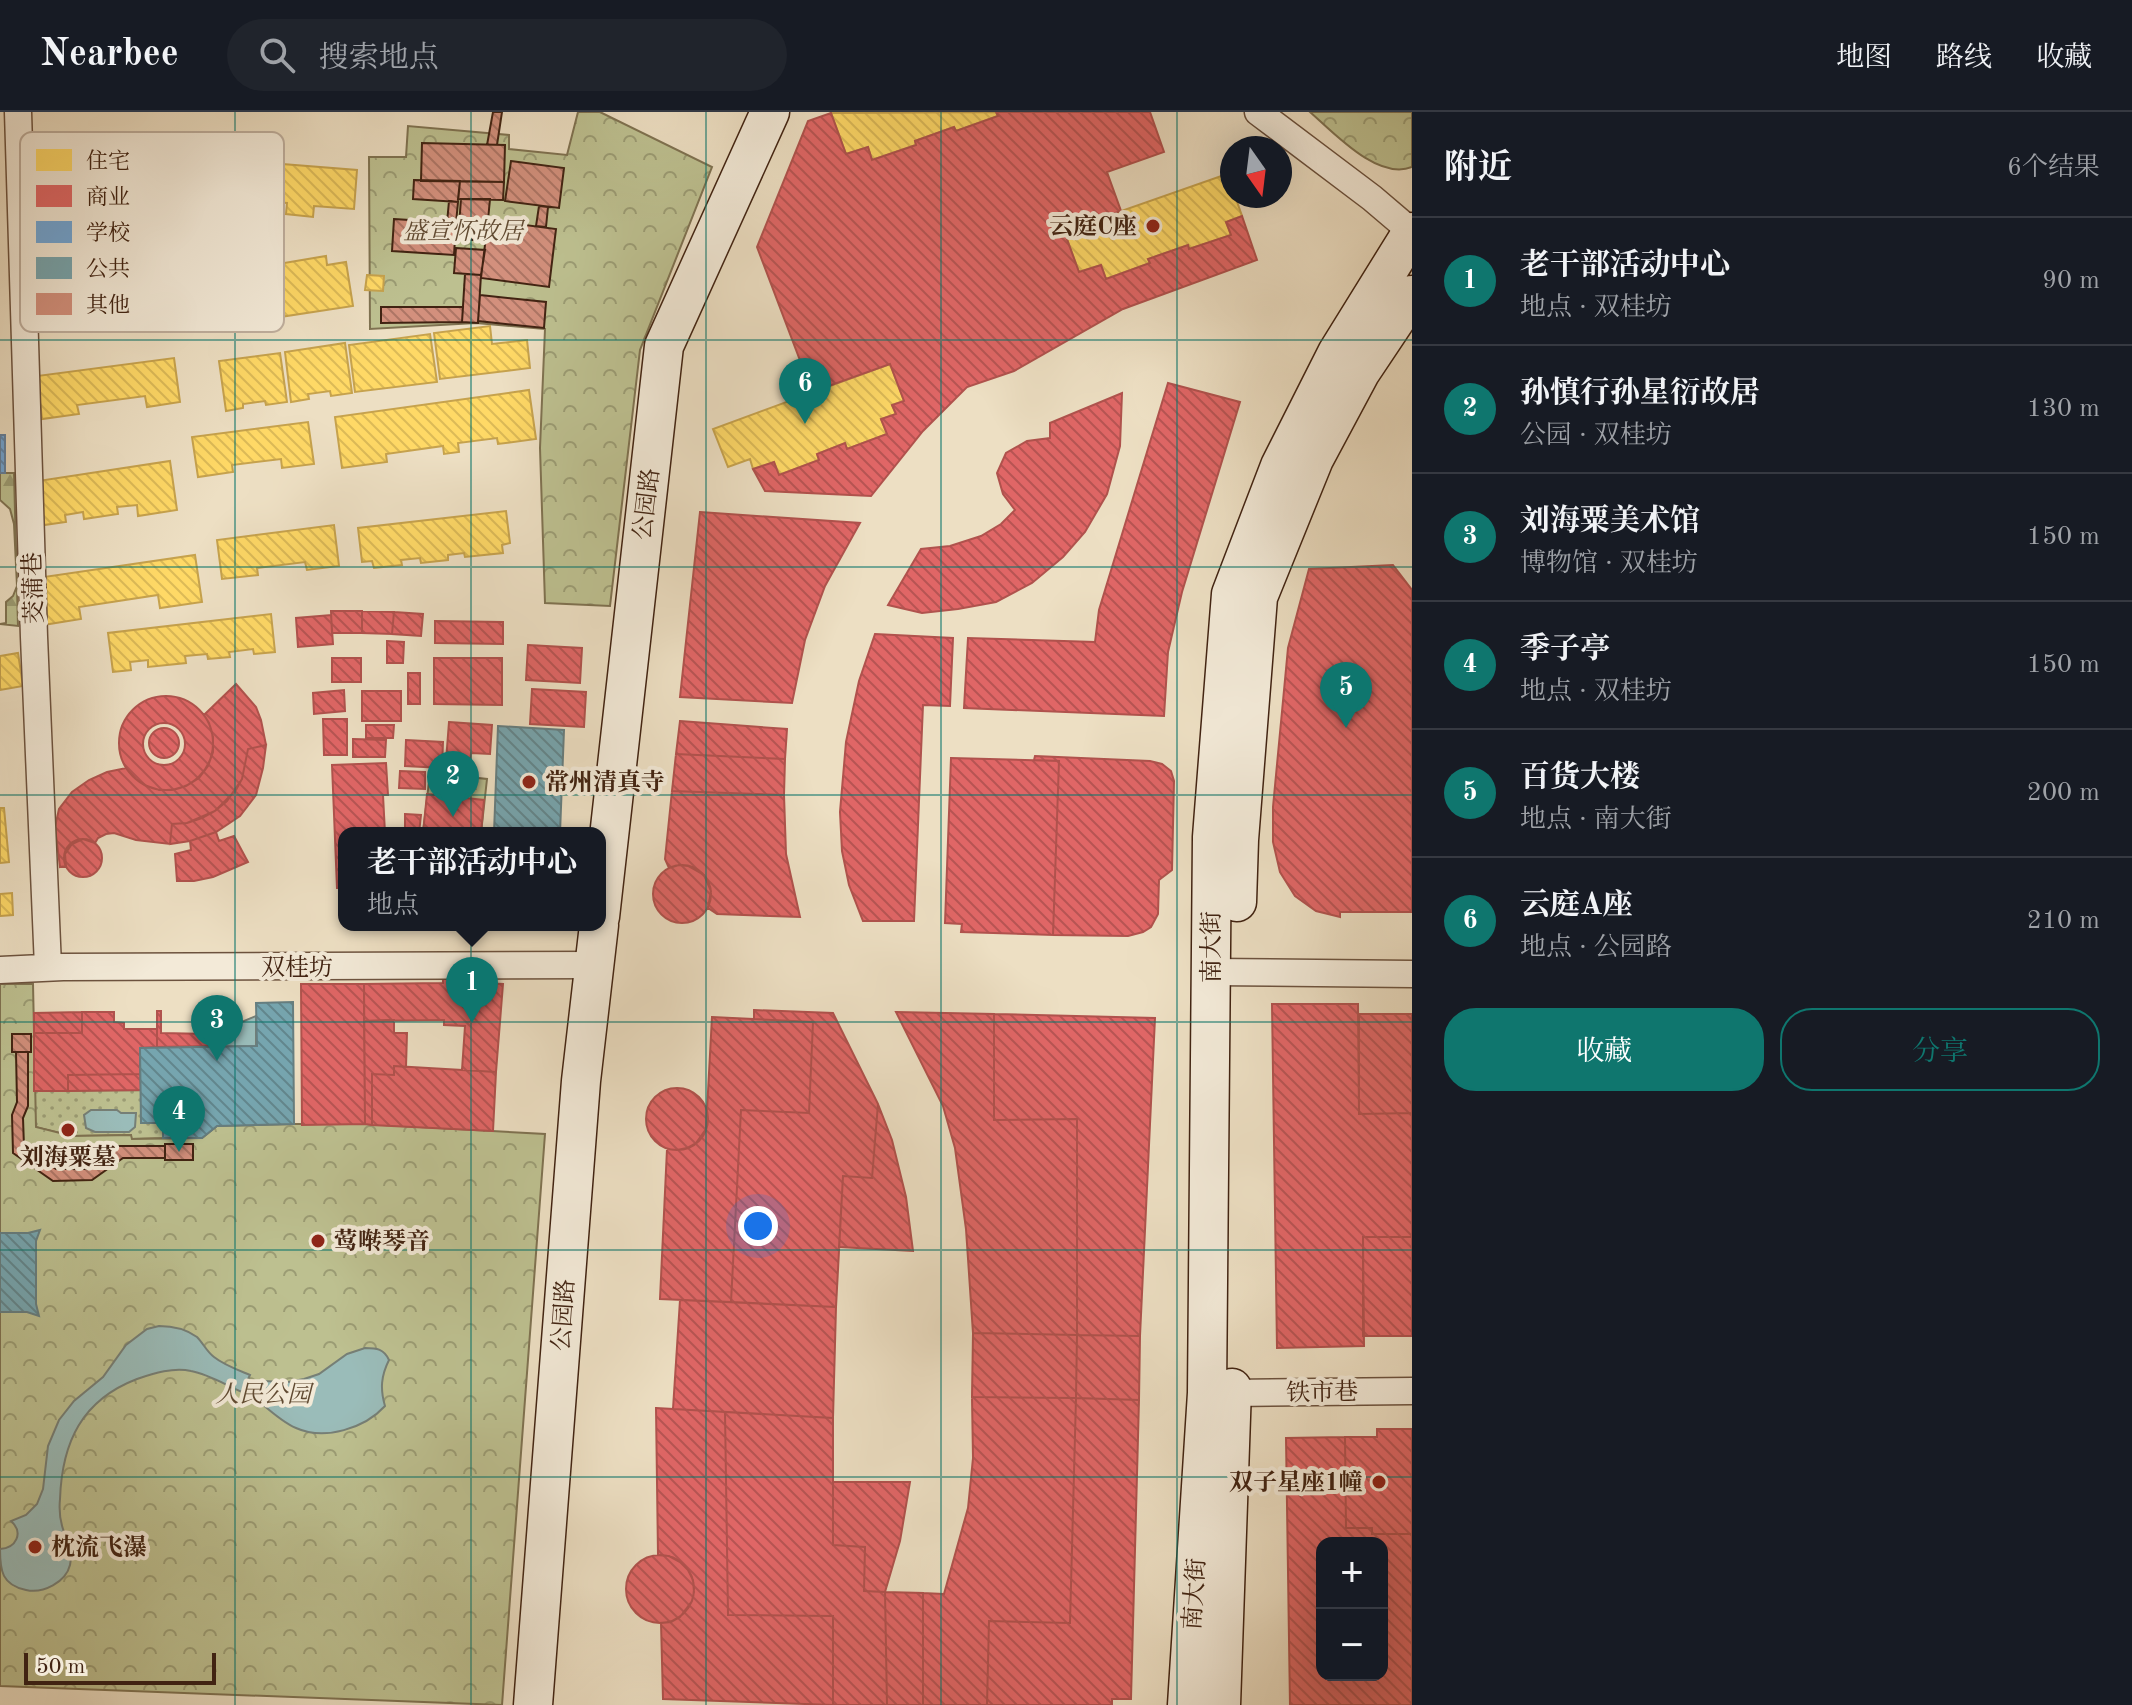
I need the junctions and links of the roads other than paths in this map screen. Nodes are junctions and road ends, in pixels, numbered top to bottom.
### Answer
1 (18, 112) edge
2 (770, 112) edge
3 (1258, 112) edge
4 (20, 178) edge
5 (1412, 232) edge
6 (1412, 295) edge
7 (25, 332) edge
8 (606, 861) edge
9 (598, 931) edge
10 (595, 965) junction
11 (48, 967) junction
12 (0, 970) edge
13 (1224, 972) junction
14 (1412, 974) edge
15 (1412, 1391) edge
16 (1232, 1393) junction
17 (533, 1705) edge
18 (1187, 1705) edge
19 (1221, 1705) edge

1 - 4 street, 茭蒲巷
2 - 8 main road, 公园路
3 - 5 street
5 - 13 main road, 南大街
6 - 13 main road, 南大街
7 - 11 street, 茭蒲巷
9 - 10 main road, 公园路
10 - 11 street, 双桂坊
10 - 17 main road, 公园路
11 - 12 street, 双桂坊
13 - 14 street
13 - 16 main road, 南大街
13 - 18 main road, 南大街
15 - 16 street, 铁市巷
16 - 19 main road, 南大街

